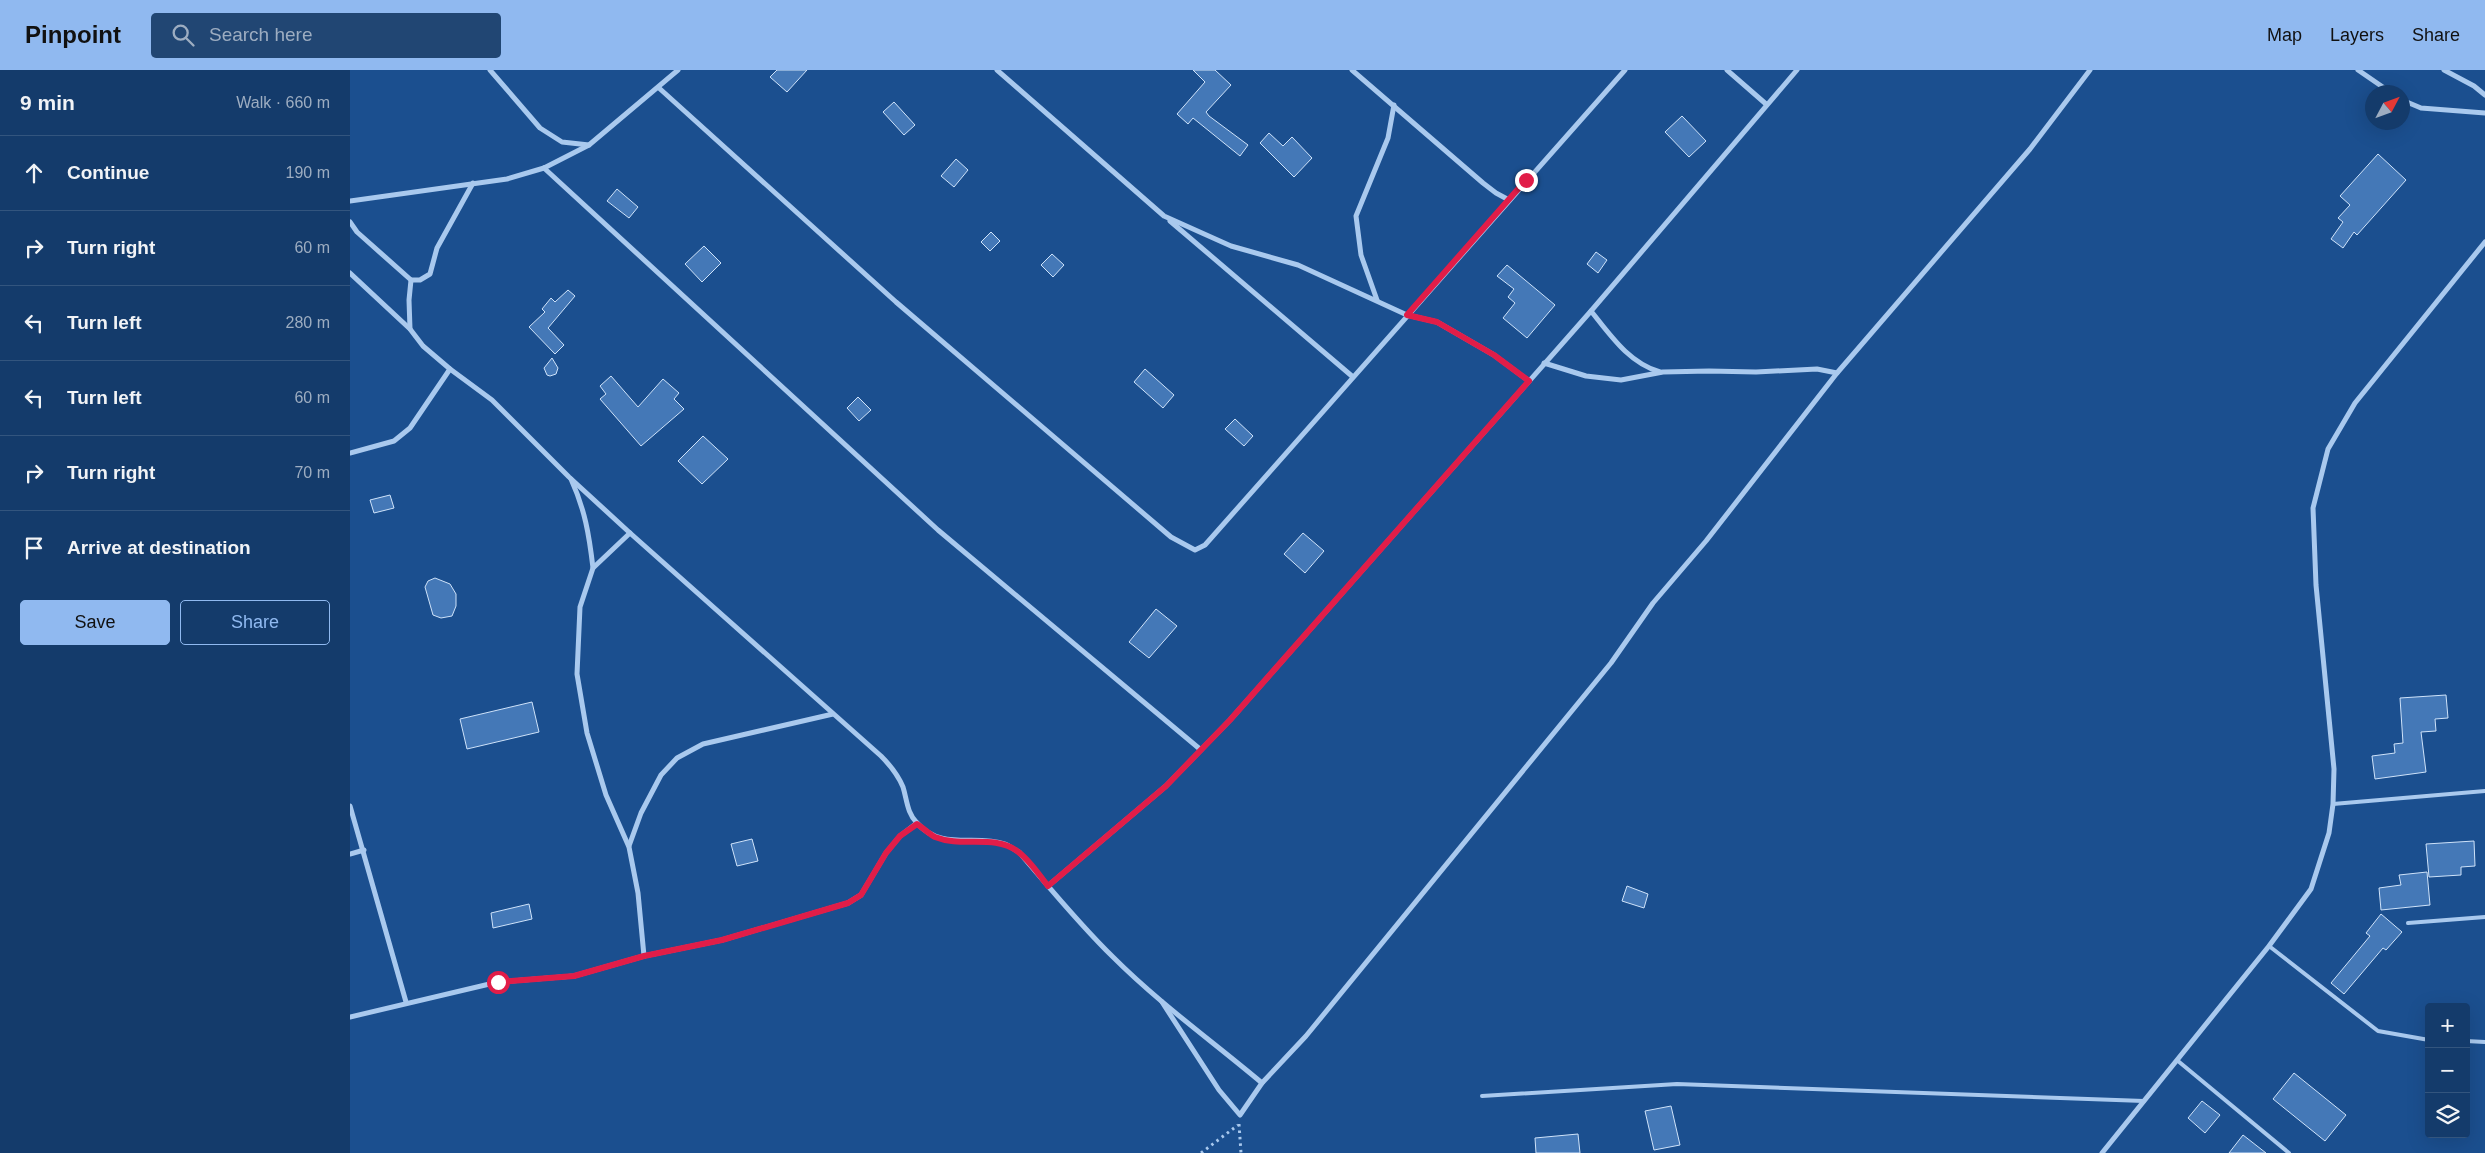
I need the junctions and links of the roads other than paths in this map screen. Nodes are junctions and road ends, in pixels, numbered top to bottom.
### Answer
1 (490, 70) edge
2 (678, 70) edge
3 (997, 70) edge
4 (1352, 70) edge
5 (1625, 70) edge
6 (1728, 70) edge
7 (1797, 70) edge
8 (2090, 70) edge
9 (2358, 70) edge
10 (2444, 70) edge
11 (496, 73) edge
12 (2380, 85) edge
13 (659, 88) junction
14 (2485, 95) edge
15 (2410, 103) edge
16 (1766, 104) junction
17 (1394, 105) junction
18 (2485, 113) edge
19 (589, 145) junction
20 (544, 168) junction
21 (473, 183) junction
22 (1509, 200) junction
23 (350, 201) edge
24 (1164, 216) junction
25 (350, 222) edge
26 (2485, 242) edge
27 (350, 273) edge
28 (411, 280) junction
29 (1377, 300) junction
30 (1591, 311) junction
31 (1407, 315) junction
32 (410, 329) junction
33 (1544, 363) junction
34 (450, 370) junction
35 (1663, 372) junction
36 (1837, 373) junction
37 (1353, 376) junction
38 (1529, 381) junction
39 (350, 453) edge
40 (570, 477) junction
41 (630, 533) junction
42 (593, 568) junction
43 (833, 714) junction
44 (1201, 750) junction
45 (2485, 791) edge
46 (2333, 804) junction
47 (350, 806) edge
48 (917, 824) junction
49 (629, 847) junction
50 (364, 850) junction
51 (350, 854) edge
52 (1048, 886) junction
53 (2485, 917) edge
54 (2408, 923) dead end
55 (2269, 946) junction
56 (644, 956) junction
57 (406, 1002) junction
58 (1162, 1002) junction
59 (350, 1017) edge
60 (2425, 1039) edge
61 (2470, 1041) edge
62 (2485, 1042) edge
63 (2178, 1061) junction
64 (1262, 1082) junction
65 (1482, 1096) dead end
66 (2145, 1101) junction
67 (2102, 1153) edge
68 (2289, 1153) edge

1 - 11 street
2 - 13 street
3 - 24 street
4 - 17 street
5 - 22 street
6 - 16 street
7 - 16 street
8 - 36 street
9 - 12 street
10 - 14 street
11 - 19 street
13 - 19 street
13 - 37 street
15 - 18 street
16 - 30 street
17 - 22 street
17 - 29 street
19 - 20 street
20 - 21 street
20 - 44 street
21 - 23 street
21 - 28 street
22 - 31 street
24 - 29 street
24 - 37 street
25 - 28 street
26 - 46 street
27 - 32 street
28 - 32 street
29 - 31 street
30 - 33 street
30 - 35 street
31 - 37 street
31 - 38 street
32 - 34 street
33 - 35 street
33 - 38 street
34 - 39 street
34 - 40 street
35 - 36 street
36 - 64 street
38 - 44 street
40 - 41 street
40 - 42 street
41 - 42 street
41 - 43 street
42 - 49 street
43 - 48 street
43 - 49 street
44 - 52 street
45 - 46 lane
46 - 55 street
47 - 50 street
48 - 52 street
48 - 56 street
49 - 56 street
50 - 51 street
50 - 57 street
52 - 58 street
53 - 54 lane
55 - 60 lane
55 - 63 street
56 - 57 street
57 - 59 street
58 - 64 street
58 - 64 street
61 - 62 lane
63 - 66 street
63 - 68 lane
65 - 66 lane
66 - 67 street

